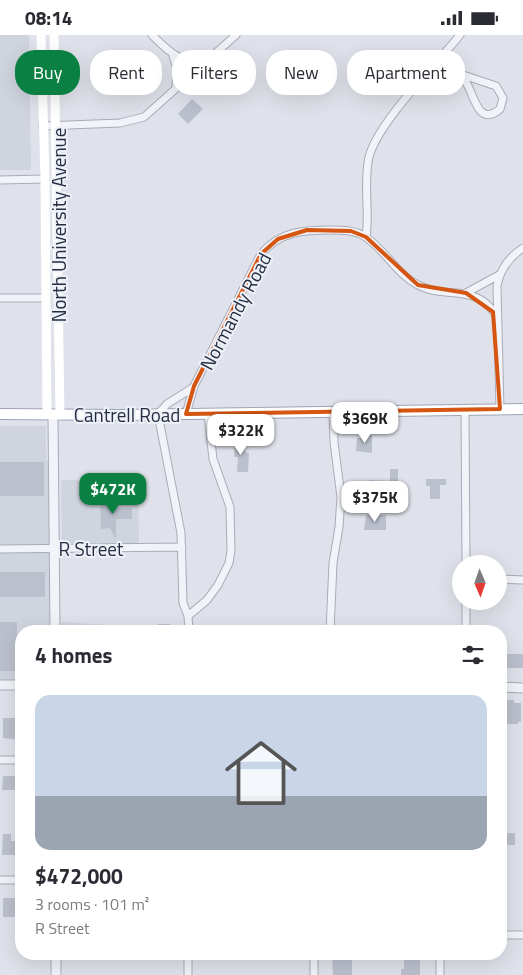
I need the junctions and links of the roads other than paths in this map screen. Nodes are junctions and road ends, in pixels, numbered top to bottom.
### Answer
1 (41, 35) edge
2 (54, 35) edge
3 (152, 35) edge
4 (236, 35) edge
5 (460, 35) edge
6 (218, 50) edge
7 (448, 50) edge
8 (172, 55) edge
9 (460, 74) joint
10 (172, 91) edge
11 (411, 95) edge
12 (43, 126) junction
13 (57, 126) junction
14 (45, 179) junction
15 (0, 180) edge
16 (366, 237) junction
17 (523, 248) edge
18 (499, 275) junction
19 (466, 293) junction
20 (0, 298) edge
21 (46, 298) junction
22 (496, 317) junction
23 (194, 386) junction
24 (465, 409) junction
25 (500, 409) junction
26 (523, 409) edge
27 (333, 411) junction
28 (0, 414) edge
29 (158, 414) junction
30 (186, 414) junction
31 (208, 414) junction
32 (53, 415) junction
33 (182, 547) junction
34 (0, 549) edge
35 (54, 549) junction
36 (466, 555) edge
37 (508, 579) edge
38 (523, 580) edge
39 (466, 610) edge
40 (188, 616) junction
41 (55, 625) edge
42 (189, 625) edge
43 (330, 625) edge
44 (466, 625) edge
45 (0, 685) edge
46 (15, 685) edge
47 (507, 687) edge
48 (523, 688) edge
49 (0, 760) edge
50 (15, 760) edge
51 (0, 880) edge
52 (15, 880) edge
53 (507, 935) edge
54 (523, 935) edge
55 (56, 960) edge
56 (188, 960) edge
57 (314, 960) edge
58 (440, 960) edge
59 (56, 975) edge
60 (188, 975) edge
61 (314, 975) edge
62 (440, 975) edge

1 - 12 main road, North University Avenue
2 - 13 main road, North University Avenue
3 - 8 street
4 - 6 street
5 - 7 street
9 - 9 street
10 - 13 street
11 - 16 street
12 - 13 street
12 - 14 main road, North University Avenue
13 - 32 main road, North University Avenue
14 - 15 street
14 - 21 main road, North University Avenue
16 - 19 street
16 - 23 street, Normandy Road
17 - 18 street
18 - 19 street
18 - 22 street
19 - 22 street
20 - 21 street
21 - 32 main road, North University Avenue
22 - 25 street
23 - 29 street, Normandy Road
23 - 30 street, Normandy Road
24 - 25 main road, Cantrell Road
24 - 27 main road, Cantrell Road
24 - 36 street
25 - 26 main road, Cantrell Road
27 - 31 main road, Cantrell Road
27 - 43 street
28 - 32 main road, Cantrell Road
29 - 30 main road, Cantrell Road
29 - 32 main road, Cantrell Road
29 - 33 street
30 - 31 main road, Cantrell Road
31 - 40 street
32 - 35 street, North University Avenue
33 - 35 street, R Street
33 - 40 street
34 - 35 street, R Street
35 - 41 street, North University Avenue
37 - 38 street
39 - 44 street
40 - 42 street
45 - 46 street
47 - 48 street
49 - 50 street
51 - 52 street
53 - 54 street
55 - 59 street
56 - 60 street
57 - 61 street
58 - 62 street

